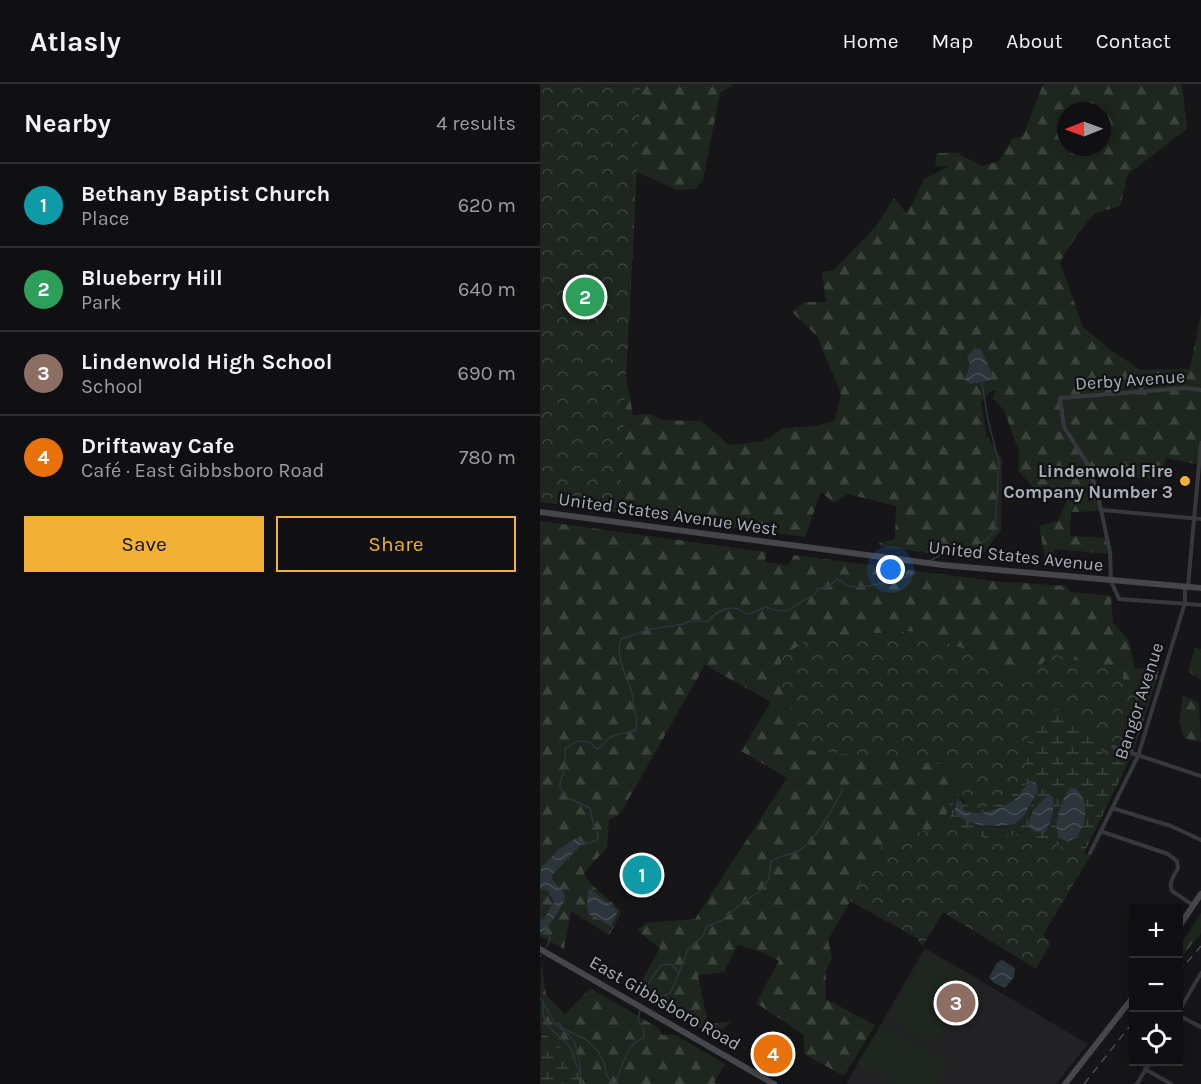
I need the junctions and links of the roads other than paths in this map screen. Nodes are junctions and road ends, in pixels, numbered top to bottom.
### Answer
1 (1201, 390) edge
2 (1201, 443) edge
3 (1102, 510) junction
4 (540, 512) edge
5 (1194, 518) junction
6 (1201, 519) edge
7 (793, 545) joint
8 (1111, 580) junction
9 (1187, 587) junction
10 (1201, 588) edge
11 (1185, 603) junction
12 (1201, 605) edge
13 (1113, 747) dead end
14 (1138, 756) junction
15 (1201, 776) edge
16 (1112, 808) junction
17 (1100, 831) junction
18 (1201, 840) edge
19 (1090, 852) dead end
20 (1201, 894) edge
21 (1194, 905) junction
22 (1183, 922) edge
23 (540, 949) edge
24 (1201, 973) edge
25 (1129, 1002) edge
26 (1180, 1012) edge
27 (1183, 1016) edge
28 (1201, 1027) edge
29 (1147, 1066) edge
30 (1145, 1069) junction
31 (774, 1084) edge
32 (1065, 1084) edge
33 (1137, 1084) edge
34 (1171, 1084) edge

1 - 3 street, Derby Avenue
2 - 5 street, Bangor Avenue
3 - 5 street
3 - 8 street
4 - 7 street, United States Avenue West
5 - 6 street
5 - 9 street, Bangor Avenue
7 - 8 street, United States Avenue
8 - 9 street, United States Avenue
8 - 11 street
9 - 10 street, United States Avenue
9 - 11 street, Bangor Avenue
11 - 12 street
11 - 14 street, Bangor Avenue
13 - 14 street
14 - 15 street
14 - 16 street, Bangor Avenue
16 - 17 street, Bangor Avenue
16 - 18 street
17 - 19 street, Bangor Avenue
17 - 21 street
20 - 21 street
21 - 22 street
23 - 31 street, East Gibbsboro Road
24 - 26 street
25 - 32 street
27 - 28 street
29 - 30 street
30 - 33 street
30 - 34 street

